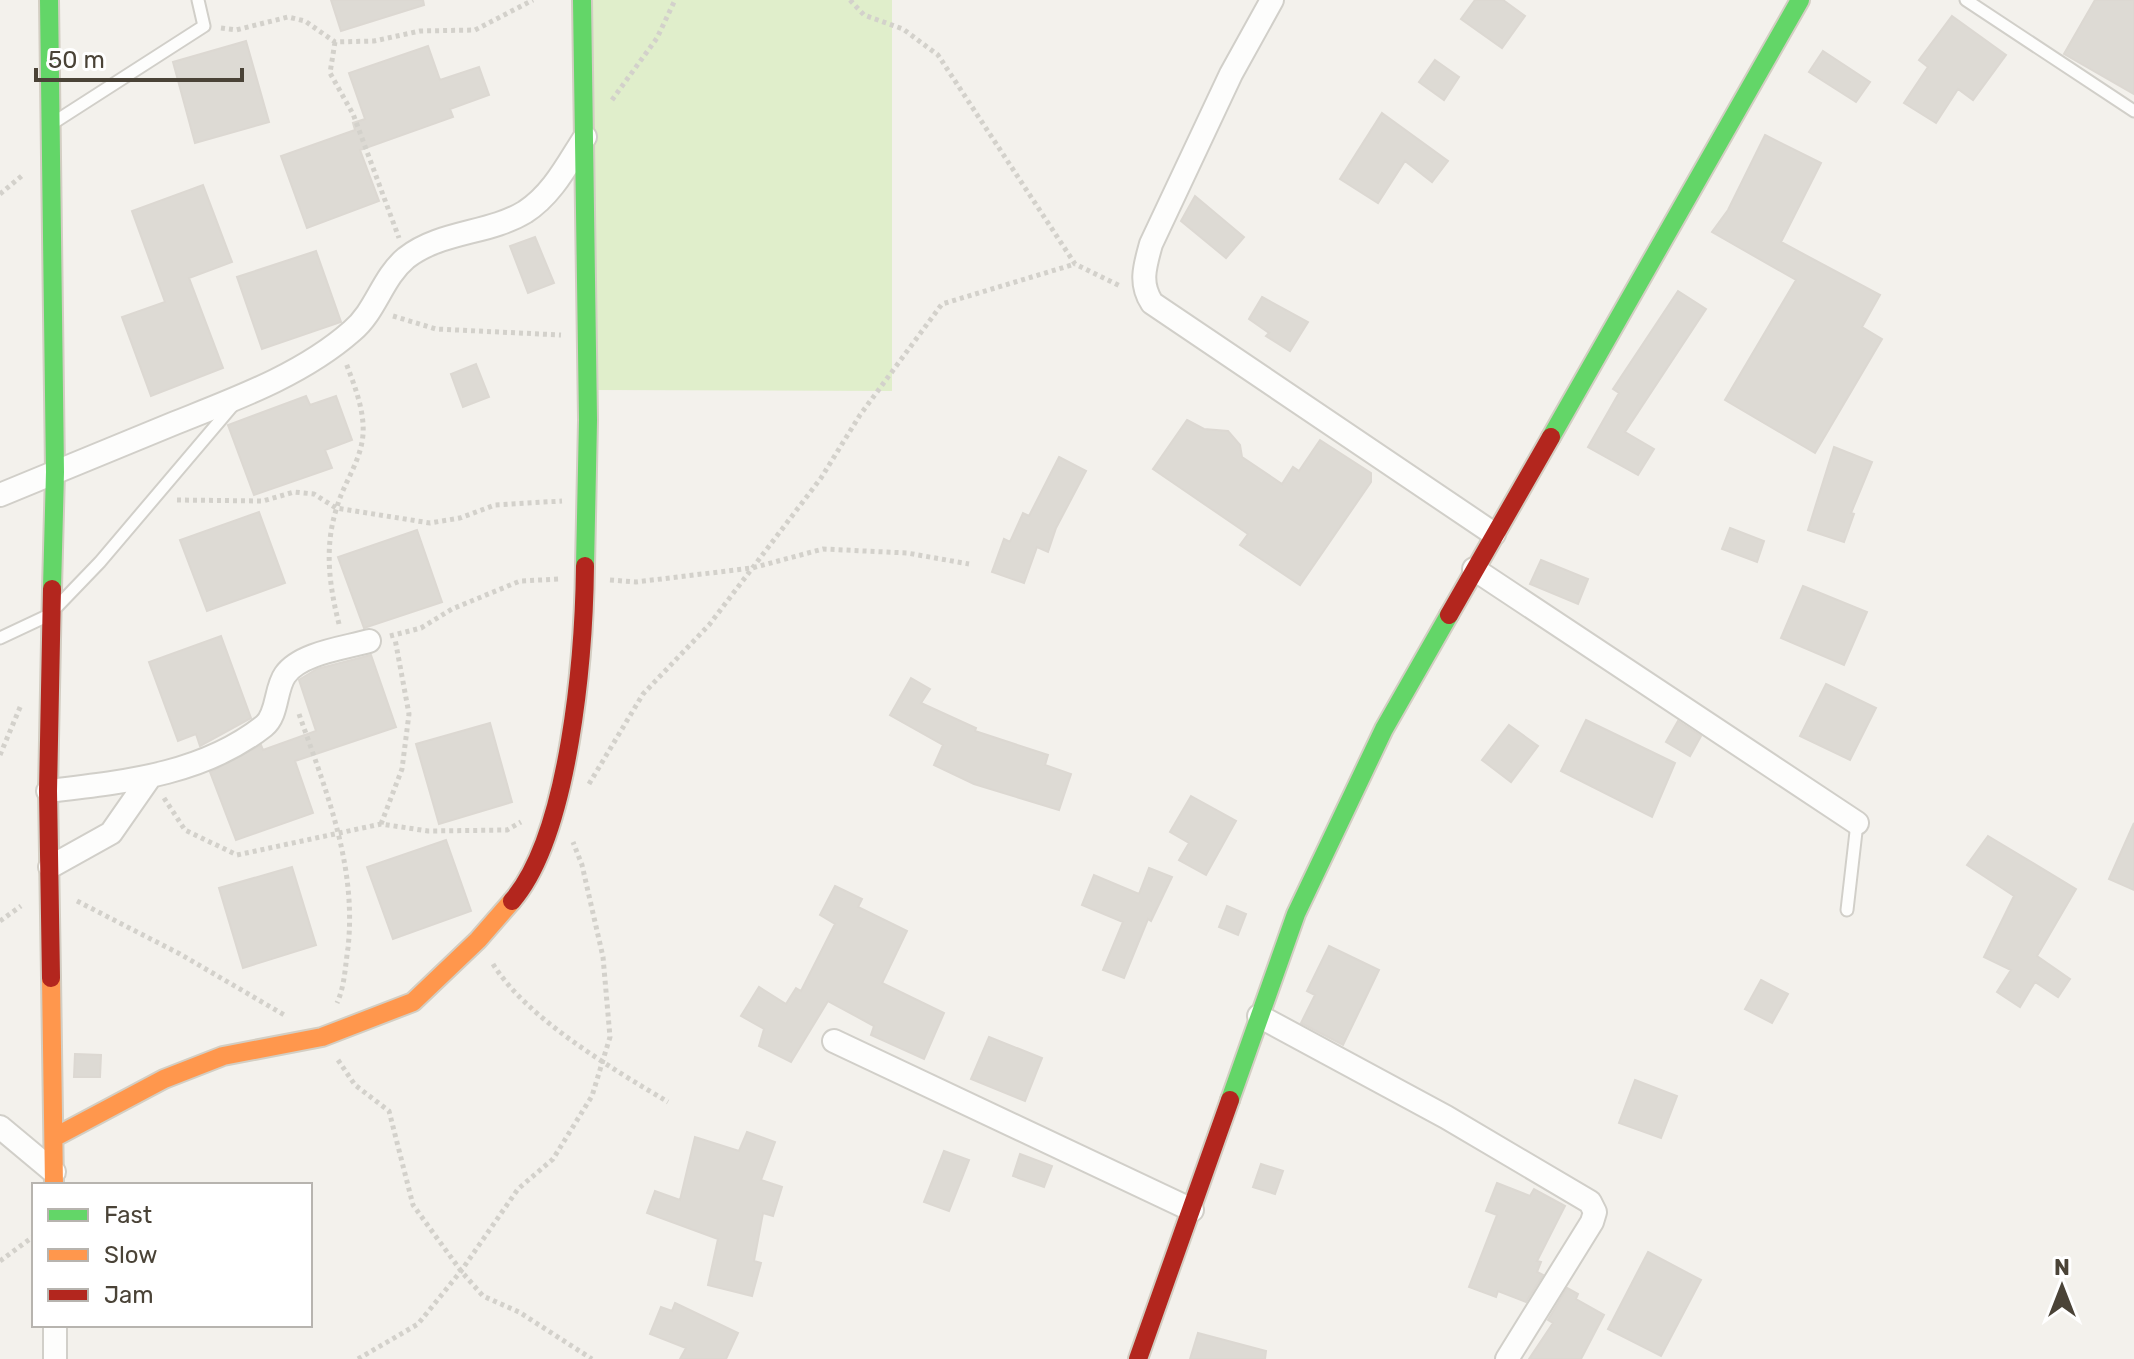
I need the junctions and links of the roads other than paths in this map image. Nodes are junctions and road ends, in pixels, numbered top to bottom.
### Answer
1 (49, 0) edge
2 (198, 0) edge
3 (582, 0) edge
4 (1272, 0) edge
5 (1800, 0) edge
6 (1966, 0) edge
7 (2134, 111) edge
8 (53, 123) junction
9 (585, 137) junction
10 (240, 397) junction
11 (55, 472) junction
12 (0, 495) edge
13 (1494, 534) junction
14 (1474, 569) junction
15 (49, 615) junction
16 (0, 638) edge
17 (369, 641) road end
18 (150, 777) junction
19 (48, 791) junction
20 (1857, 823) joint
21 (50, 877) junction
22 (1847, 910) dead end
23 (1259, 1016) junction
24 (834, 1041) dead end
25 (0, 1127) edge
26 (55, 1137) junction
27 (54, 1178) edge
28 (1192, 1210) junction
29 (55, 1327) edge
30 (55, 1359) edge
31 (1138, 1359) edge
32 (1507, 1359) edge

1 - 8 street
2 - 8 lane
3 - 9 street
4 - 13 street
5 - 13 street
6 - 7 lane
8 - 11 street
9 - 10 street
9 - 26 street
10 - 11 street
10 - 15 lane
11 - 12 street
11 - 15 street
13 - 14 street
14 - 20 street
14 - 23 street
15 - 16 lane
15 - 19 street
17 - 18 street
18 - 19 street
18 - 21 street
19 - 21 street
20 - 22 lane
21 - 26 street
23 - 28 street
23 - 32 street
24 - 28 street
25 - 27 street
26 - 27 street
28 - 31 street
29 - 30 street

